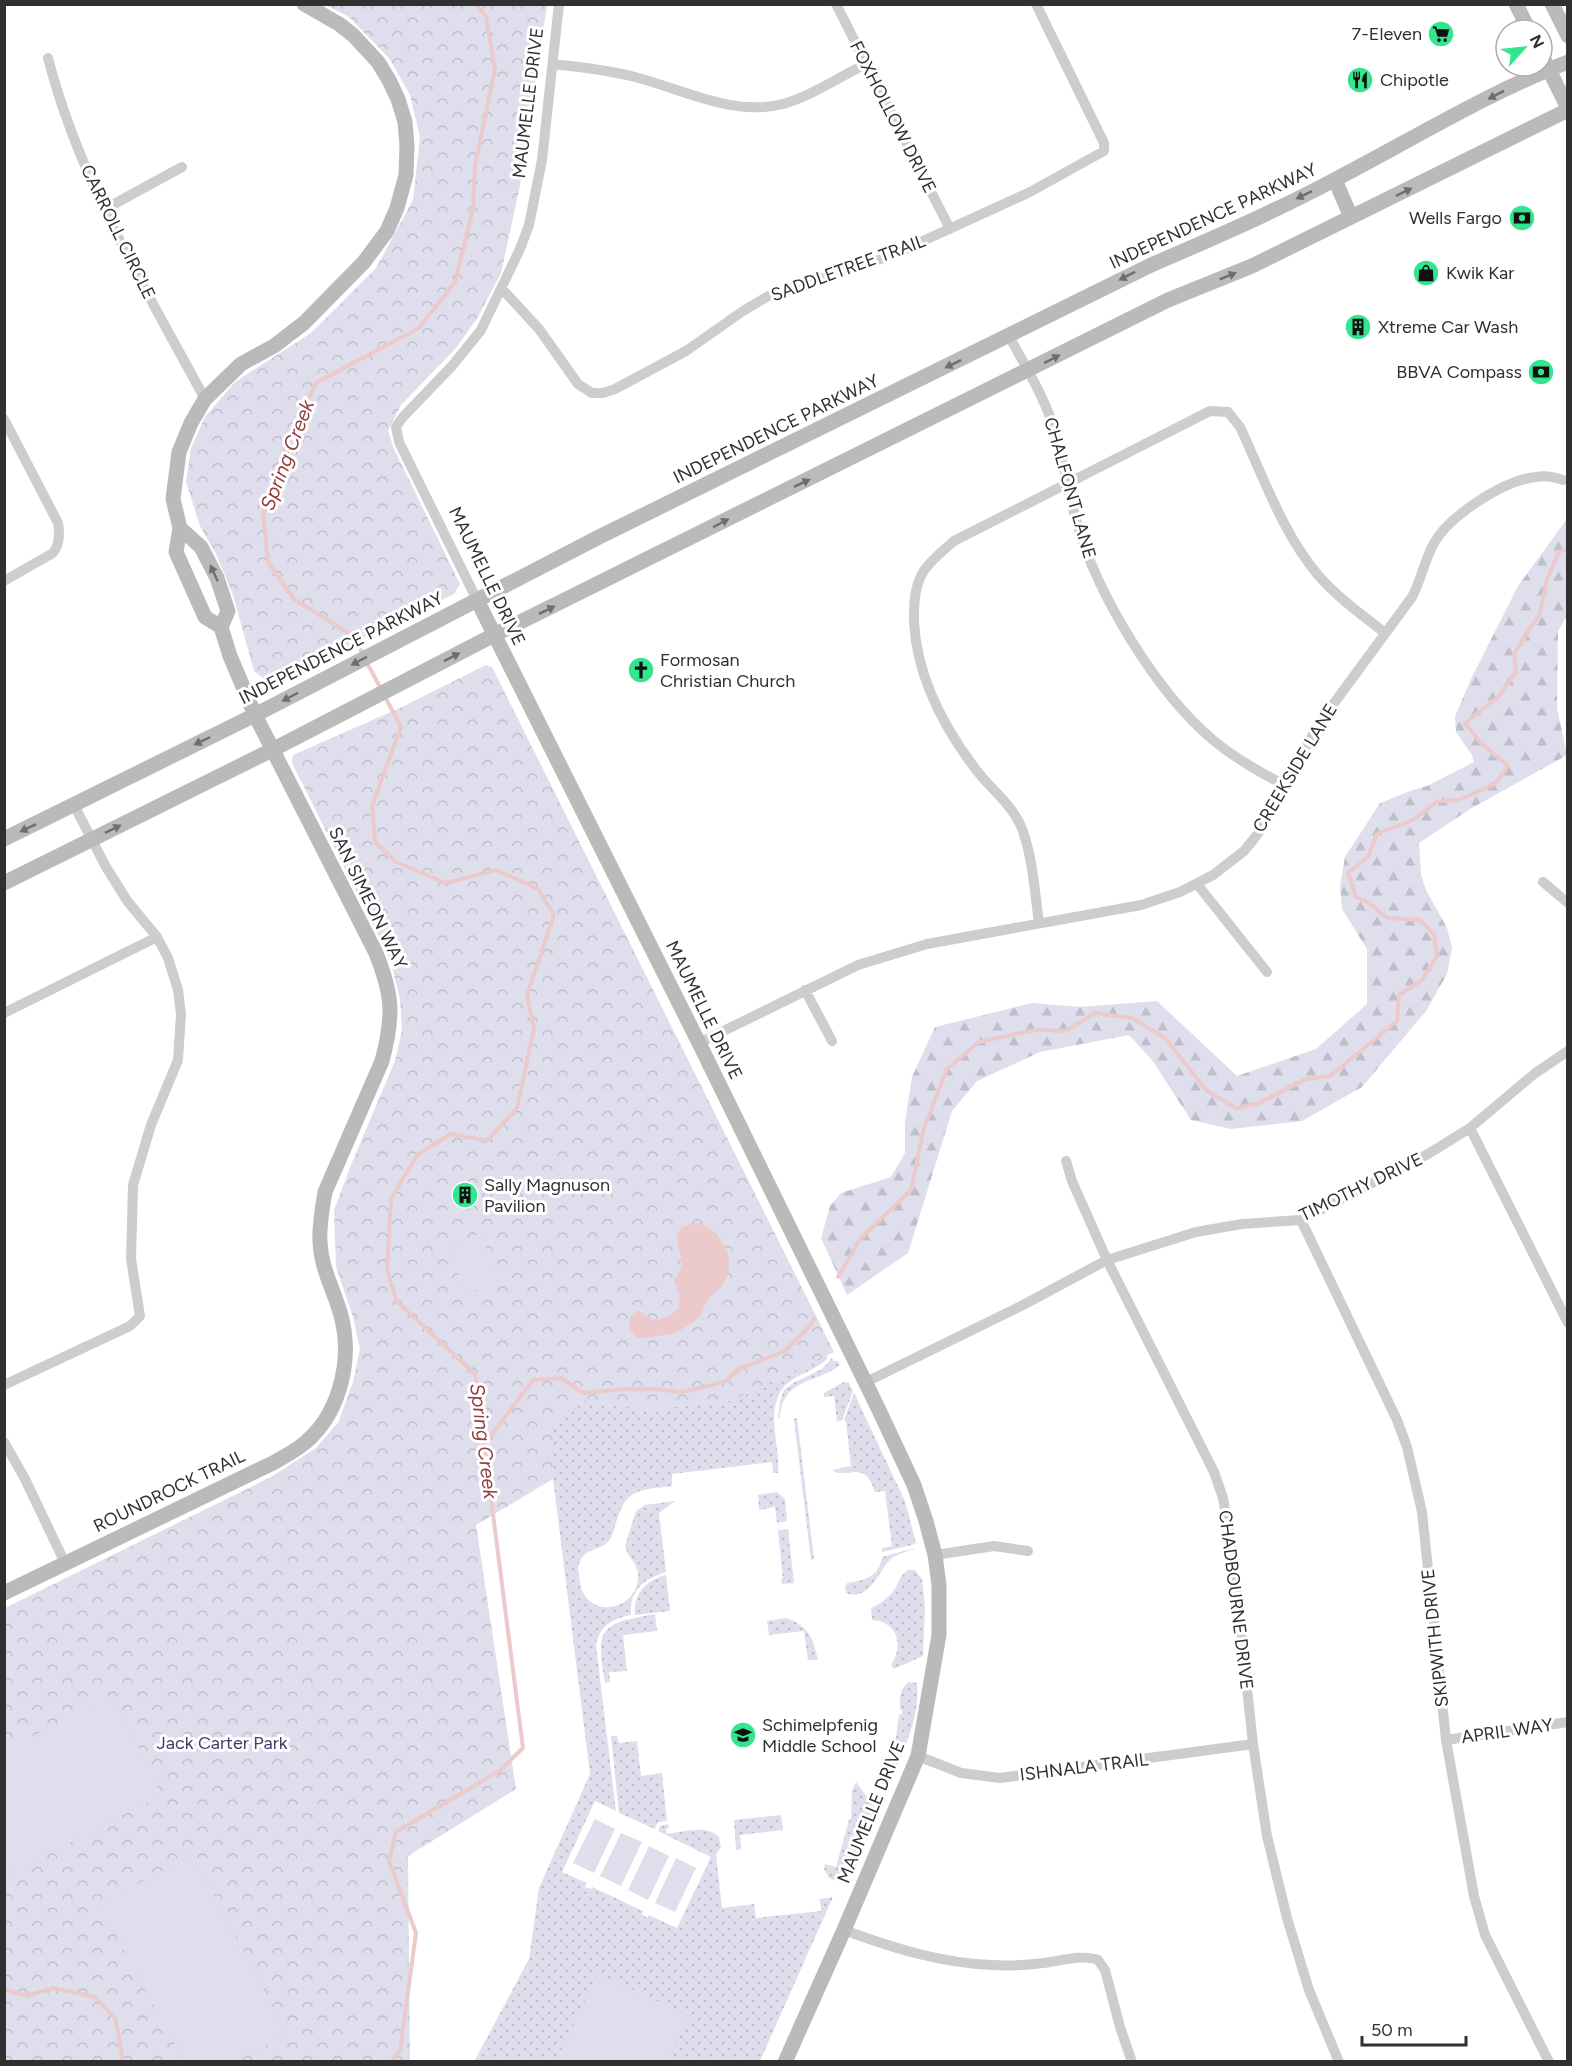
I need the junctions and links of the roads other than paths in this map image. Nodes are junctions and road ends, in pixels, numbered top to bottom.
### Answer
1 (304, 4) edge
2 (559, 4) edge
3 (836, 4) edge
4 (1036, 4) edge
5 (1516, 4) edge
6 (1552, 4) edge
7 (1523, 18) edge
8 (1568, 36) edge
9 (48, 58) dead end
10 (553, 64) junction
11 (866, 64) junction
12 (1518, 78) edge
13 (1553, 78) edge
14 (1568, 109) edge
15 (182, 167) dead end
16 (1335, 180) junction
17 (105, 209) junction
18 (1351, 217) junction
19 (950, 229) junction
20 (502, 289) junction
21 (1010, 336) junction
22 (1028, 372) junction
23 (205, 399) junction
24 (5, 423) edge
25 (1563, 480) dead end
26 (1068, 482) junction
27 (180, 528) junction
28 (4, 581) edge
29 (477, 600) junction
30 (221, 627) junction
31 (1385, 633) junction
32 (494, 635) junction
33 (255, 715) junction
34 (272, 750) junction
35 (1286, 786) junction
36 (74, 805) junction
37 (4, 839) edge
38 (92, 840) junction
39 (1543, 882) dead end
40 (4, 883) edge
41 (1197, 884) junction
42 (1568, 903) edge
43 (1039, 923) junction
44 (157, 937) junction
45 (1267, 972) dead end
46 (806, 990) junction
47 (4, 1013) edge
48 (832, 1041) dead end
49 (699, 1043) junction
50 (1568, 1051) edge
51 (1470, 1128) junction
52 (1066, 1161) dead end
53 (1301, 1220) junction
54 (1107, 1260) junction
55 (1568, 1323) edge
56 (866, 1382) junction
57 (4, 1385) edge
58 (333, 1403) joint
59 (4, 1442) edge
60 (1028, 1551) dead end
61 (935, 1555) junction
62 (65, 1563) junction
63 (4, 1593) edge
64 (1568, 1722) edge
65 (1446, 1740) junction
66 (1253, 1744) junction
67 (918, 1756) junction
68 (844, 1930) junction
69 (785, 2061) edge
70 (1132, 2061) edge
71 (1339, 2061) edge
72 (1550, 2061) edge

1 - 23 street, SAN SIMEON WAY
2 - 10 street, MAUMELLE DRIVE
3 - 11 street, FOXHOLLOW DRIVE
4 - 19 street, SADDLETREE TRAIL
5 - 7 street
6 - 8 street
9 - 17 street, CARROLL CIRCLE
10 - 11 street
10 - 20 street, MAUMELLE DRIVE
11 - 19 street, FOXHOLLOW DRIVE
12 -> 16 street, INDEPENDENCE PARKWAY
13 - 14 street
18 -> 14 street
15 - 17 street
16 - 18 street
16 -> 21 street, INDEPENDENCE PARKWAY
17 - 23 street, CARROLL CIRCLE
22 -> 18 street
19 - 20 street, SADDLETREE TRAIL
20 - 29 street, MAUMELLE DRIVE
21 - 22 street, CHALFONT LANE
21 -> 29 street, INDEPENDENCE PARKWAY
22 - 26 street, CHALFONT LANE
32 -> 22 street
23 - 27 street, SAN SIMEON WAY
24 - 28 street
25 - 31 street, CREEKSIDE LANE
26 - 31 street
26 - 35 street, CHALFONT LANE
26 - 43 street
27 - 30 street, SAN SIMEON WAY
30 -> 27 street, SAN SIMEON WAY
29 - 32 street, MAUMELLE DRIVE
29 -> 33 street, INDEPENDENCE PARKWAY
30 - 33 street, SAN SIMEON WAY
31 - 35 street, CREEKSIDE LANE
34 -> 32 street
32 - 49 street, MAUMELLE DRIVE
33 - 34 street, SAN SIMEON WAY
33 -> 36 street, INDEPENDENCE PARKWAY
38 -> 34 street
34 - 58 street, SAN SIMEON WAY
35 - 41 street, CREEKSIDE LANE
36 -> 37 street, INDEPENDENCE PARKWAY
36 - 38 street
38 - 40 street
38 - 44 street
39 - 42 street
41 - 43 street, CREEKSIDE LANE
41 - 45 street
43 - 46 street, CREEKSIDE LANE
44 - 47 street
44 - 57 street
46 - 48 street
46 - 49 street, CREEKSIDE LANE
49 - 56 street, MAUMELLE DRIVE
50 - 51 street, TIMOTHY DRIVE
51 - 53 street, TIMOTHY DRIVE
51 - 55 street
52 - 54 street, CHADBOURNE DRIVE
53 - 54 street, TIMOTHY DRIVE
53 - 65 street, SKIPWITH DRIVE
54 - 56 street, TIMOTHY DRIVE
54 - 66 street, CHADBOURNE DRIVE
56 - 61 street, MAUMELLE DRIVE
58 - 62 street, ROUNDROCK TRAIL
59 - 62 street
60 - 61 street
61 - 67 street, MAUMELLE DRIVE
62 - 63 street, ROUNDROCK TRAIL
64 - 65 street, APRIL WAY
65 - 72 street, SKIPWITH DRIVE
66 - 67 street, ISHNALA TRAIL
66 - 71 street, CHADBOURNE DRIVE
67 - 68 street, MAUMELLE DRIVE
68 - 69 street, MAUMELLE DRIVE
68 - 70 street

